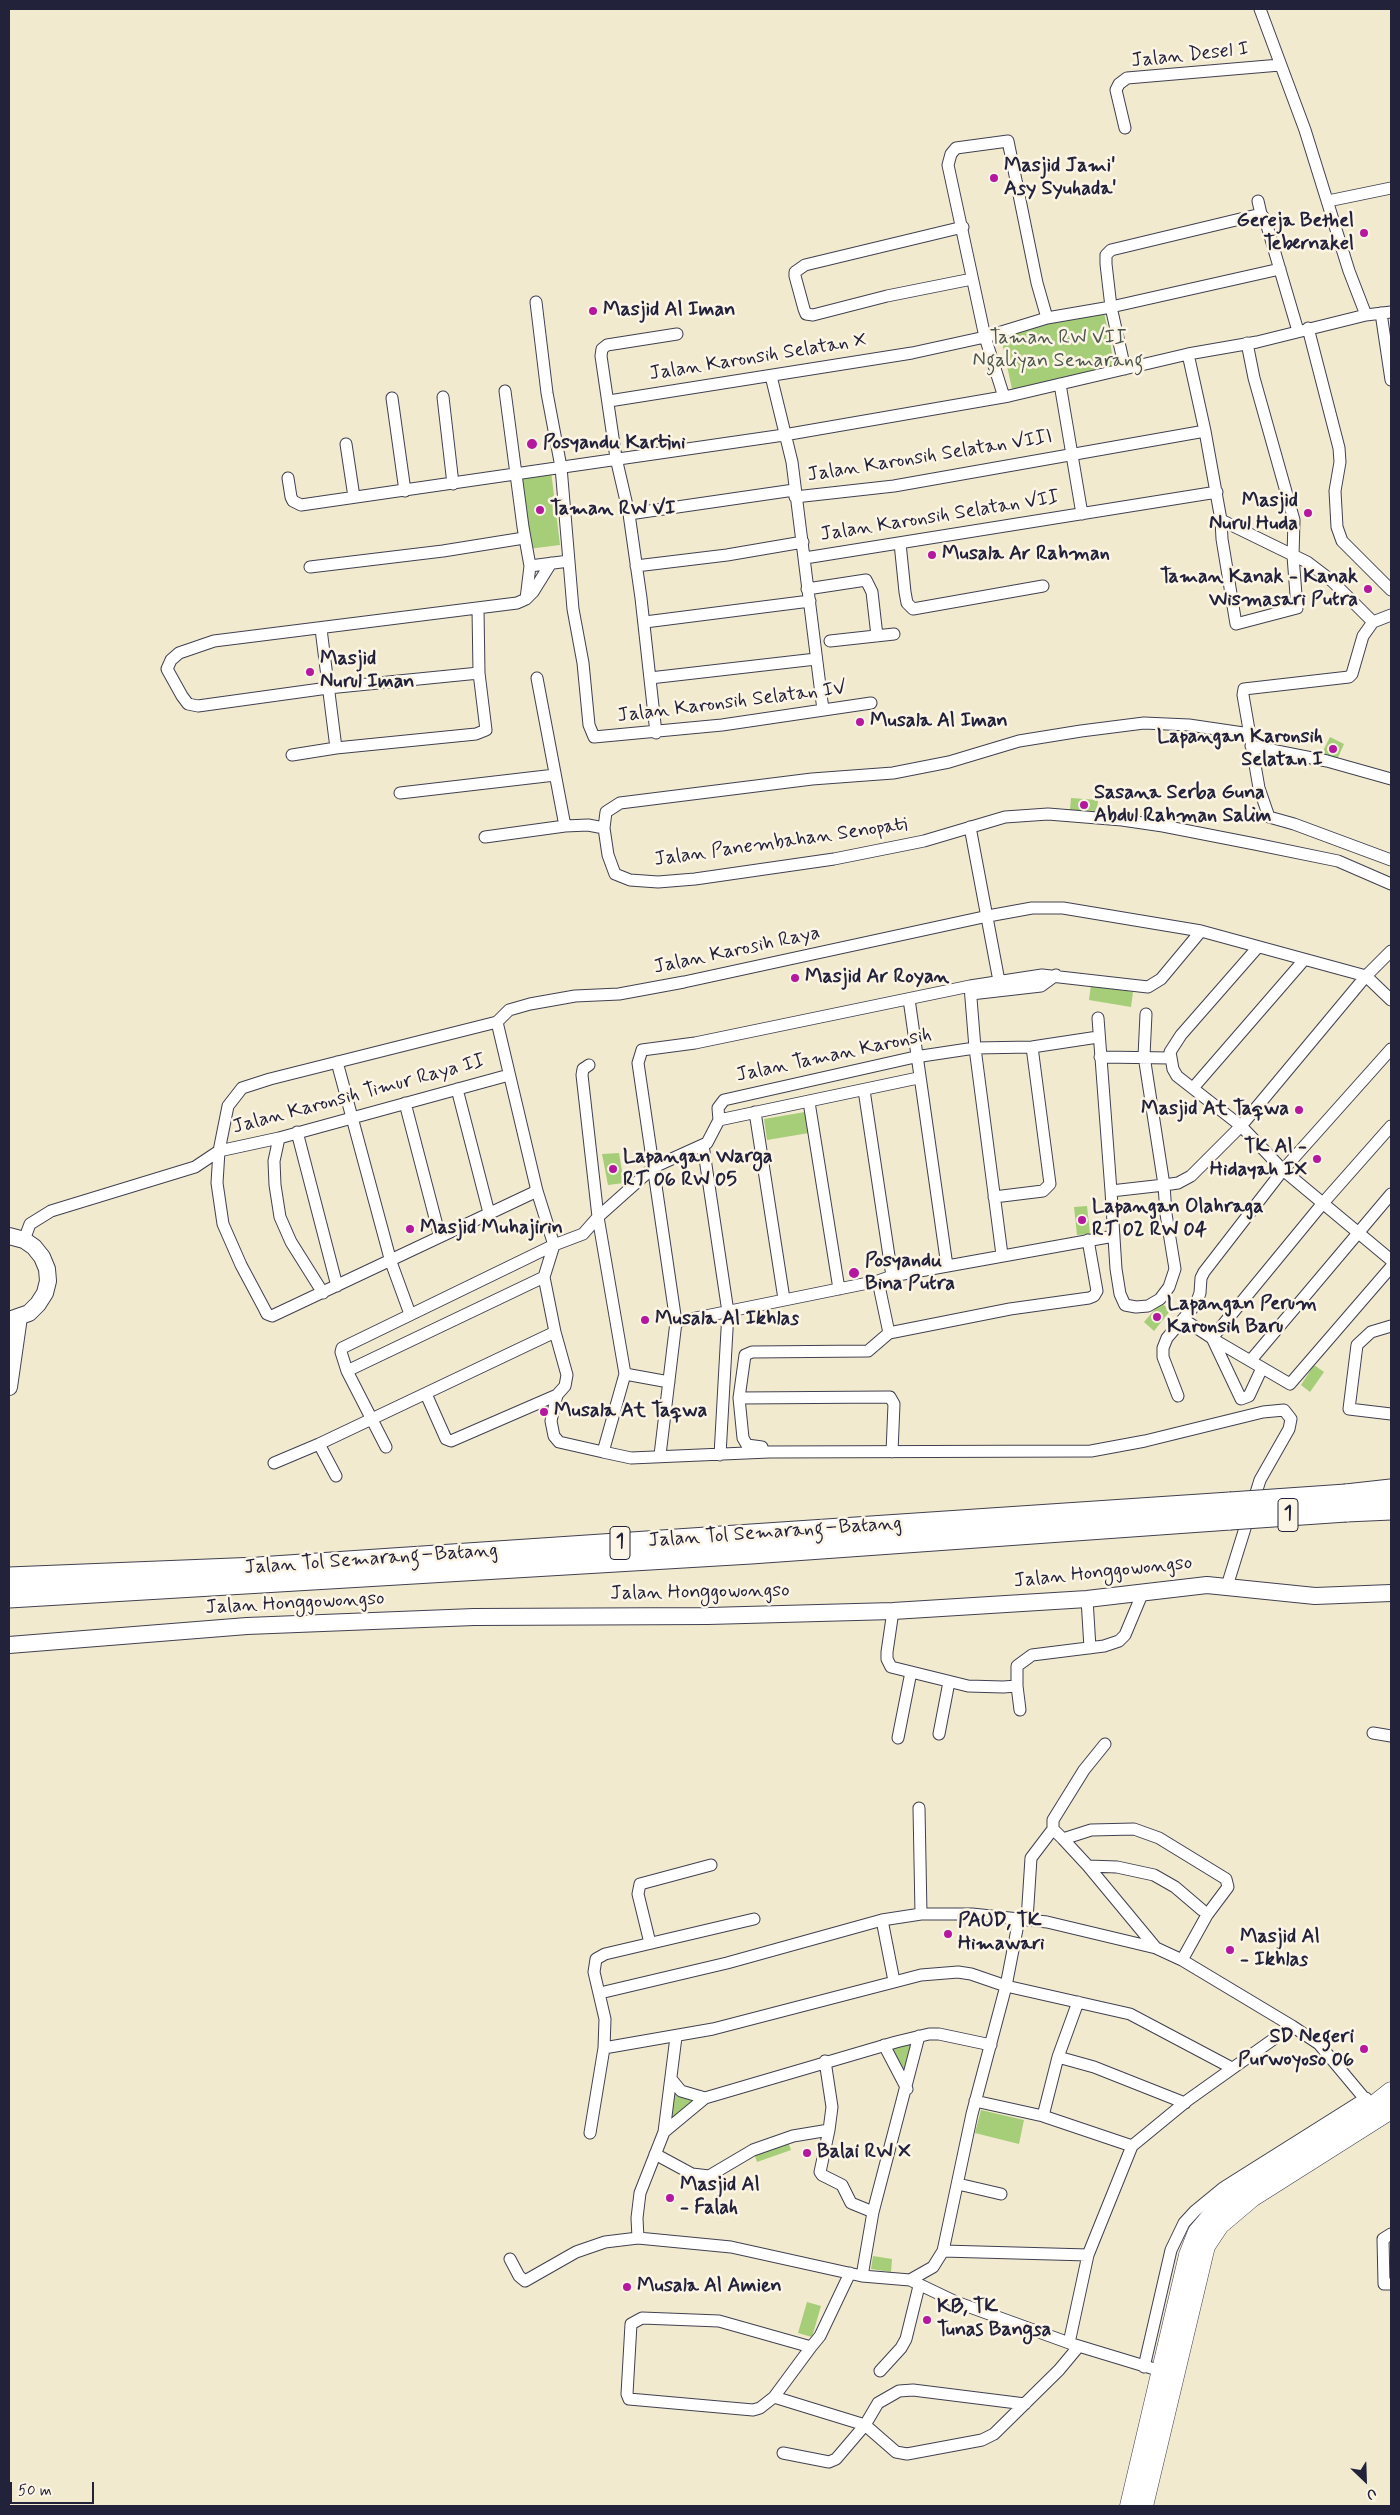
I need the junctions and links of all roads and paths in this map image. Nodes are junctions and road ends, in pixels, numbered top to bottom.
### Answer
1 (1260, 9) edge
2 (1280, 65) junction
3 (1125, 128) dead end
4 (1391, 188) edge
5 (1258, 201) dead end
6 (1328, 201) junction
7 (1261, 214) junction
8 (963, 227) junction
9 (1280, 268) junction
10 (972, 279) junction
11 (536, 302) dead end
12 (1111, 307) junction
13 (1386, 313) edge
14 (1366, 315) junction
15 (1047, 318) junction
16 (1303, 330) junction
17 (677, 334) dead end
18 (985, 337) junction
19 (1247, 344) junction
20 (1188, 354) junction
21 (1125, 369) junction
22 (771, 376) junction
23 (1391, 380) edge
24 (1060, 384) junction
25 (505, 391) dead end
26 (442, 397) dead end
27 (392, 398) dead end
28 (1004, 398) junction
29 (609, 401) junction
30 (1205, 431) junction
31 (784, 435) junction
32 (346, 444) dead end
33 (1071, 454) junction
34 (616, 458) junction
35 (561, 467) junction
36 (516, 474) junction
37 (288, 478) dead end
38 (453, 484) junction
39 (405, 491) junction
40 (1217, 492) junction
41 (795, 494) junction
42 (354, 496) junction
43 (629, 514) junction
44 (1082, 514) junction
45 (1221, 517) junction
46 (524, 538) junction
47 (803, 542) junction
48 (900, 543) junction
49 (1292, 556) junction
50 (805, 558) junction
51 (569, 561) junction
52 (551, 563) junction
53 (530, 566) junction
54 (636, 566) junction
55 (310, 567) dead end
56 (1043, 586) dead end
57 (808, 589) junction
58 (1391, 590) edge
59 (526, 599) junction
60 (810, 602) junction
61 (478, 609) junction
62 (1391, 615) edge
63 (645, 622) junction
64 (1373, 622) junction
65 (321, 629) junction
66 (894, 634) dead end
67 (877, 636) junction
68 (830, 641) dead end
69 (816, 660) junction
70 (480, 673) junction
71 (538, 678) dead end
72 (650, 678) junction
73 (328, 688) junction
74 (871, 703) dead end
75 (824, 710) junction
76 (656, 732) junction
77 (1250, 734) junction
78 (1251, 746) junction
79 (336, 748) junction
80 (292, 756) dead end
81 (555, 775) junction
82 (1391, 778) edge
83 (400, 793) dead end
84 (565, 826) junction
85 (970, 827) junction
86 (604, 828) junction
87 (485, 837) dead end
88 (1391, 860) edge
89 (1391, 884) edge
90 (988, 916) junction
91 (1201, 932) junction
92 (1258, 947) junction
93 (1391, 951) edge
94 (1304, 960) junction
95 (1056, 975) junction
96 (1366, 976) junction
97 (999, 981) junction
98 (971, 990) junction
99 (909, 999) junction
100 (1391, 1000) edge
101 (1146, 1014) dead end
102 (1098, 1018) dead end
103 (498, 1022) junction
104 (1098, 1037) junction
105 (1032, 1047) junction
106 (976, 1048) junction
107 (1391, 1049) edge
108 (1144, 1056) junction
109 (915, 1057) junction
110 (1100, 1057) junction
111 (1171, 1058) junction
112 (337, 1062) junction
113 (589, 1065) dead end
114 (509, 1075) junction
115 (918, 1078) junction
116 (1193, 1088) junction
117 (457, 1089) junction
118 (864, 1090) junction
119 (808, 1102) junction
120 (405, 1103) junction
121 (755, 1112) junction
122 (352, 1118) junction
123 (720, 1120) junction
124 (1241, 1126) junction
125 (1391, 1126) edge
126 (297, 1132) junction
127 (279, 1138) junction
128 (703, 1145) junction
129 (219, 1152) junction
130 (654, 1167) junction
131 (1284, 1170) junction
132 (1164, 1185) junction
133 (1111, 1191) junction
134 (537, 1192) junction
135 (1391, 1194) edge
136 (994, 1197) junction
137 (1322, 1203) junction
138 (489, 1213) junction
139 (598, 1217) junction
140 (1357, 1233) junction
141 (1114, 1236) junction
142 (440, 1237) junction
143 (16, 1238) edge
144 (1088, 1240) junction
145 (554, 1245) junction
146 (1002, 1255) junction
147 (1391, 1260) edge
148 (391, 1262) junction
149 (947, 1266) junction
150 (1391, 1267) edge
151 (892, 1276) junction
152 (544, 1277) junction
153 (878, 1281) junction
154 (337, 1286) junction
155 (839, 1289) junction
156 (323, 1293) junction
157 (784, 1299) junction
158 (728, 1312) junction
159 (410, 1314) junction
160 (14, 1319) edge
161 (1183, 1319) junction
162 (676, 1322) junction
163 (1391, 1326) edge
164 (555, 1332) junction
165 (889, 1333) junction
166 (1212, 1338) junction
167 (1251, 1360) junction
168 (1262, 1368) junction
169 (347, 1371) junction
170 (625, 1374) junction
171 (669, 1382) junction
172 (9, 1388) edge
173 (426, 1394) junction
174 (556, 1395) junction
175 (1178, 1396) dead end
176 (739, 1398) junction
177 (1391, 1414) edge
178 (372, 1419) junction
179 (319, 1444) junction
180 (386, 1447) dead end
181 (892, 1450) junction
182 (603, 1452) junction
183 (660, 1455) junction
184 (720, 1455) junction
185 (274, 1463) dead end
186 (336, 1476) dead end
187 (1391, 1490) edge
188 (1346, 1503) junction
189 (1391, 1508) edge
190 (1230, 1511) junction
191 (9, 1578) edge
192 (1227, 1586) junction
193 (1143, 1592) junction
194 (1391, 1594) edge
195 (9, 1597) edge
196 (1087, 1599) junction
197 (893, 1611) junction
198 (9, 1644) edge
199 (1090, 1648) junction
200 (911, 1672) junction
201 (949, 1682) junction
202 (1017, 1686) junction
203 (1020, 1710) dead end
204 (1373, 1733) dead end
205 (939, 1734) dead end
206 (1391, 1736) edge
207 (898, 1738) dead end
208 (1106, 1744) dead end
209 (919, 1808) dead end
210 (1053, 1829) junction
211 (1063, 1839) junction
212 (710, 1865) dead end
213 (1088, 1866) junction
214 (1202, 1910) dead end
215 (921, 1914) junction
216 (754, 1919) dead end
217 (882, 1920) junction
218 (1023, 1920) junction
219 (650, 1943) junction
220 (1156, 1948) junction
221 (1182, 1960) junction
222 (894, 1981) junction
223 (1006, 1986) junction
224 (600, 1993) junction
225 (1078, 2002) junction
226 (1292, 2026) junction
227 (919, 2036) junction
228 (676, 2037) junction
229 (884, 2045) junction
230 (991, 2045) junction
231 (604, 2048) junction
232 (1058, 2056) junction
233 (825, 2061) junction
234 (1232, 2068) junction
235 (672, 2080) junction
236 (907, 2089) junction
237 (1391, 2091) edge
238 (705, 2098) junction
239 (975, 2101) junction
240 (1185, 2102) junction
241 (1377, 2108) edge
242 (1043, 2116) junction
243 (829, 2130) junction
244 (664, 2132) junction
245 (590, 2133) dead end
246 (1132, 2146) junction
247 (655, 2154) junction
248 (958, 2184) junction
249 (1001, 2194) dead end
250 (874, 2212) junction
251 (1387, 2236) edge
252 (638, 2238) junction
253 (943, 2251) junction
254 (1088, 2255) junction
255 (510, 2259) dead end
256 (850, 2273) junction
257 (862, 2276) junction
258 (915, 2283) junction
259 (1391, 2284) edge
260 (1074, 2345) junction
261 (812, 2347) junction
262 (1153, 2369) junction
263 (880, 2371) dead end
264 (774, 2397) junction
265 (1025, 2404) junction
266 (865, 2426) junction
267 (783, 2453) dead end
268 (1129, 2506) edge
269 (1144, 2506) edge

1 - 2 street
2 - 3 street, Jalan Desel I
2 - 6 street
4 - 6 street
5 - 7 street
6 - 14 street
7 - 9 street
7 - 12 street
8 - 10 street
8 - 10 street
8 - 15 street
9 - 12 street, Jalan Karonsih Selatan X
9 - 16 street
10 - 18 street
11 - 35 street
12 - 15 street, Jalan Karonsih Selatan X
12 - 21 street
13 - 14 street
13 - 23 street
14 - 16 street
15 - 18 street, Jalan Karonsih Selatan X
16 - 19 street
16 - 58 street
17 - 29 street
18 - 22 street, Jalan Karonsih Selatan X
18 - 28 street
19 - 20 street
19 - 49 street
20 - 21 street
20 - 30 street
21 - 24 street
22 - 29 street, Jalan Karonsih Selatan X
22 - 31 street
24 - 28 street
24 - 33 street
25 - 36 street
26 - 38 street
27 - 39 street
28 - 31 street
29 - 34 street
30 - 33 street, Jalan Karonsih Selatan VIII
30 - 40 street
31 - 34 street
31 - 41 street
32 - 42 street
33 - 41 street, Jalan Karonsih Selatan VIII
33 - 44 street
34 - 35 street
34 - 43 street
35 - 36 street
35 - 51 street
36 - 38 street
36 - 46 street
37 - 42 street
38 - 39 street
39 - 42 street
40 - 44 street, Jalan Karonsih Selatan VII
40 - 45 street
41 - 43 street, Jalan Karonsih Selatan VIII
41 - 47 street
43 - 54 street
44 - 48 street, Jalan Karonsih Selatan VII
45 - 49 street
45 - 49 street
46 - 53 street
46 - 55 street
47 - 50 street
47 - 54 street, Jalan Karonsih Selatan VII
48 - 50 street, Jalan Karonsih Selatan VII
48 - 56 street
49 - 64 street
50 - 57 street
51 - 52 street
51 - 76 street, Jalan Karonsih Selatan IV
52 - 53 street
52 - 59 street
53 - 59 street
54 - 63 street
57 - 60 street
57 - 67 street
59 - 61 street
60 - 63 street
60 - 69 street
61 - 65 street
61 - 70 street
62 - 64 street
63 - 72 street
64 - 77 street
65 - 73 street
65 - 73 street
66 - 67 street
67 - 68 street
69 - 72 street
69 - 75 street
70 - 73 street
70 - 79 street
71 - 81 street
72 - 76 street
73 - 79 street
74 - 75 street, Jalan Karonsih Selatan IV
75 - 76 street, Jalan Karonsih Selatan IV
77 - 78 street
77 - 86 street
78 - 82 street
78 - 88 street
79 - 80 street
81 - 83 street
81 - 84 street
84 - 86 street
84 - 87 street
85 - 86 street, Jalan Panembahan Senopati
85 - 89 street, Jalan Panembahan Senopati
85 - 90 street
90 - 91 street, Jalan Karosih Raya
90 - 97 street
90 - 103 street, Jalan Karosih Raya
91 - 92 street, Jalan Karosih Raya
91 - 95 street
92 - 94 street, Jalan Karosih Raya
92 - 111 street
93 - 96 street
94 - 96 street, Jalan Karosih Raya
94 - 116 street
95 - 97 street
95 - 98 street
96 - 100 street
96 - 124 street
97 - 98 street
98 - 99 street
98 - 106 street
99 - 109 street
99 - 130 street
101 - 108 street
102 - 104 street
103 - 112 street
103 - 114 street
104 - 105 street, Jalan Taman Karonsih
104 - 110 street
105 - 106 street, Jalan Taman Karonsih
105 - 136 street
106 - 109 street, Jalan Taman Karonsih
106 - 136 street
107 - 131 street
108 - 110 street
108 - 111 street
108 - 132 street
109 - 115 street
109 - 123 street, Jalan Taman Karonsih
110 - 133 street
111 - 116 street
112 - 122 street
112 - 129 street
113 - 139 street
114 - 117 street, Jalan Karonsih Timur Raya II
114 - 134 street
115 - 118 street, Jalan Taman Karonsih
115 - 149 street
116 - 124 street
117 - 120 street, Jalan Karonsih Timur Raya II
117 - 138 street
118 - 119 street, Jalan Taman Karonsih
118 - 151 street
119 - 121 street, Jalan Taman Karonsih
119 - 155 street
120 - 122 street, Jalan Karonsih Timur Raya II
120 - 142 street
121 - 123 street, Jalan Taman Karonsih
121 - 157 street
122 - 126 street, Jalan Karonsih Timur Raya II
122 - 148 street
123 - 128 street, Jalan Taman Karonsih
124 - 131 street
124 - 132 street
125 - 137 street
126 - 127 street, Jalan Karonsih Timur Raya II
126 - 154 street
127 - 129 street, Jalan Karonsih Timur Raya II
127 - 156 street
128 - 130 street
128 - 158 street
129 - 143 street, Jalan Karonsih Timur Raya II
129 - 156 street
130 - 139 street
130 - 162 street
131 - 137 street
131 - 161 street
132 - 133 street
132 - 141 street
133 - 141 street
134 - 138 street
134 - 145 street
135 - 140 street
136 - 146 street
137 - 140 street
137 - 166 street
138 - 142 street
139 - 145 street
139 - 170 street
140 - 147 street
140 - 167 street
141 - 144 street
142 - 148 street
143 - 160 street
144 - 146 street
144 - 165 street
145 - 152 street
145 - 159 street
146 - 149 street
148 - 154 street
148 - 159 street
149 - 151 street
150 - 168 street
151 - 153 street
152 - 164 street
152 - 169 street
153 - 155 street
153 - 165 street
154 - 156 street
155 - 157 street
157 - 158 street
158 - 162 street
158 - 184 street
159 - 169 street
160 - 172 street
161 - 166 street
161 - 175 street
162 - 171 street
163 - 177 street
164 - 173 street
164 - 174 street
165 - 176 street
166 - 167 street
166 - 168 street
167 - 168 street
169 - 178 street
170 - 171 street
170 - 182 street
171 - 183 street
173 - 174 street
173 - 178 street
174 - 182 street
176 - 181 street
176 - 181 street
178 - 179 street
178 - 180 street
179 - 185 street
179 - 186 street
181 - 184 street
181 - 192 street
182 - 183 street
183 - 184 street
187 - 188 highway, Jalan Tol Semarang–Batang / 1
188 - 189 highway, Jalan Tol Semarang–Batang / 1
188 - 190 highway, Jalan Tol Semarang–Batang / 1, bridge
190 - 191 highway, Jalan Tol Semarang–Batang / 1
190 - 195 highway, Jalan Tol Semarang–Batang / 1
192 - 193 street, Jalan Honggowongso
192 - 194 street, Jalan Honggowongso
193 - 196 street, Jalan Honggowongso
193 - 199 street
196 - 197 street, Jalan Honggowongso
196 - 199 street
197 - 198 street, Jalan Honggowongso
197 - 200 street
199 - 202 street
200 - 201 street
200 - 207 street
201 - 202 street
201 - 205 street
202 - 203 street
204 - 206 street
208 - 210 street
209 - 215 street
210 - 211 street
210 - 218 street
211 - 213 street
211 - 221 street
212 - 219 street
213 - 214 street
213 - 220 street
215 - 217 street
215 - 218 street
216 - 219 street
217 - 222 street
217 - 224 street
218 - 220 street
218 - 223 street
219 - 224 street
220 - 221 street
221 - 226 street
222 - 223 street
222 - 228 street
223 - 225 street
223 - 230 street
224 - 231 street
225 - 232 street
225 - 234 street
226 - 234 street
226 - 241 street
227 - 229 street
227 - 230 street
227 - 236 street
228 - 231 street
228 - 235 street
229 - 233 street
229 - 236 street
230 - 239 street
231 - 245 street
232 - 240 street
232 - 242 street
233 - 238 street
233 - 243 street
234 - 240 street
235 - 238 street
235 - 244 street
236 - 250 street
237 - 241 main road
238 - 244 street
239 - 242 street
239 - 248 street
240 - 246 street
241 - 262 main road
241 - 269 main road
242 - 246 street
243 - 247 street
243 - 250 street
244 - 247 street
246 - 254 street
247 - 252 street
248 - 249 street
248 - 253 street
250 - 257 street
251 - 259 street
252 - 255 street
252 - 256 street
253 - 254 street
253 - 258 street
254 - 260 street
256 - 257 street
256 - 261 street
257 - 258 street
258 - 260 street
258 - 263 street
260 - 262 street
260 - 265 street
261 - 264 street
261 - 264 street
262 - 268 main road
264 - 266 street
265 - 266 street
265 - 266 street
266 - 267 street

